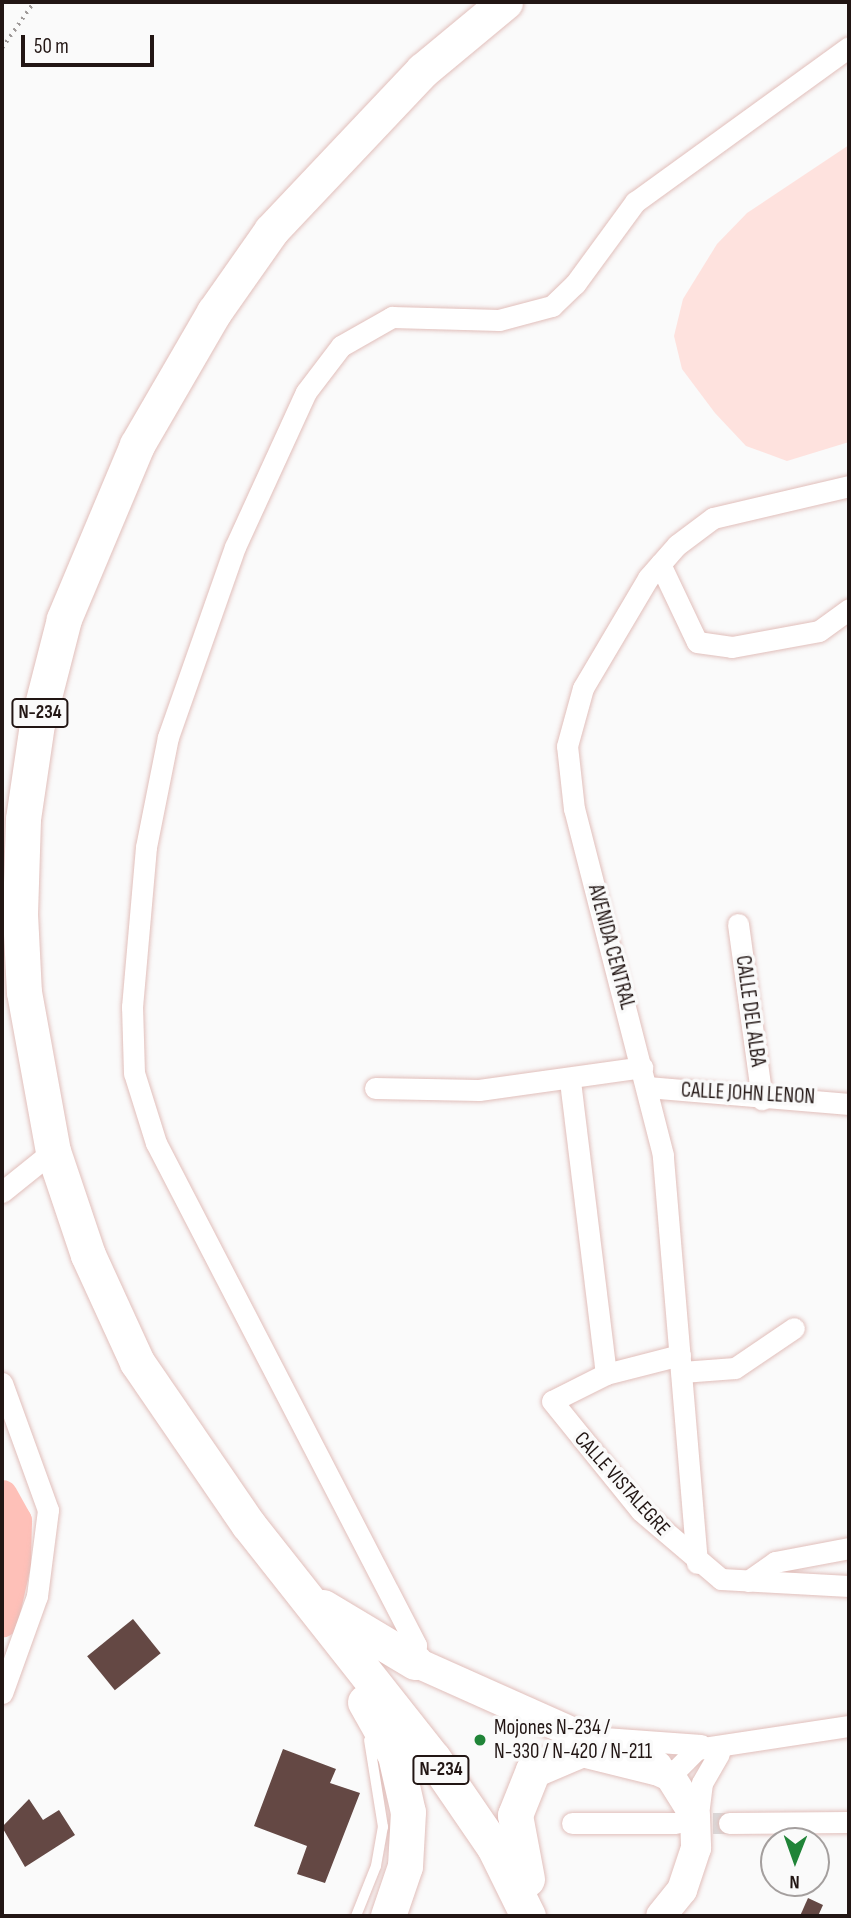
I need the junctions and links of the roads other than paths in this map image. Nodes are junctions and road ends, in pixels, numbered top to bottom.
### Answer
1 (506, 2) edge
2 (849, 47) edge
3 (849, 486) edge
4 (660, 564) junction
5 (849, 609) edge
6 (738, 924) dead end
7 (645, 1077) junction
8 (570, 1082) junction
9 (375, 1087) dead end
10 (762, 1099) junction
11 (849, 1104) edge
12 (53, 1151) junction
13 (2, 1192) edge
14 (794, 1328) dead end
15 (681, 1364) junction
16 (606, 1374) junction
17 (2, 1383) edge
18 (849, 1548) edge
19 (697, 1563) junction
20 (748, 1581) junction
21 (849, 1586) edge
22 (305, 1596) junction
23 (336, 1635) junction
24 (415, 1662) junction
25 (358, 1691) junction
26 (2, 1693) edge
27 (849, 1726) edge
28 (584, 1734) junction
29 (722, 1748) junction
30 (663, 1772) junction
31 (849, 1822) edge
32 (572, 1823) dead end
33 (729, 1823) tunnel mouth
34 (687, 1828) junction
35 (356, 1916) edge
36 (388, 1916) edge
37 (528, 1916) edge
38 (546, 1916) edge
39 (661, 1916) edge

1 - 12 highway, N-234
2 - 24 street
3 - 4 street, AVENIDA CENTRAL
4 - 5 street
4 - 7 street, AVENIDA CENTRAL
6 - 10 street, CALLE DEL ALBA
7 - 8 street, CALLE JOHN LENON
7 - 10 street, CALLE JOHN LENON
7 - 15 street, AVENIDA CENTRAL
8 - 9 street, CALLE JOHN LENON
8 - 16 street
10 - 11 street, CALLE JOHN LENON
12 - 13 street
12 - 22 highway, N-234
14 - 15 street
15 - 16 street
15 - 19 street, AVENIDA CENTRAL
16 - 19 street, CALLE VISTALEGRE
17 - 26 street
18 - 20 street
19 - 20 street, CALLE VISTALEGRE
20 - 21 street, CALLE VISTALEGRE
22 - 23 highway, N-234
22 - 24 highway
23 - 25 highway
23 - 37 highway, N-234
24 - 28 main road
25 - 35 lane
25 - 36 highway
27 - 29 street
28 - 29 street
28 - 30 main road
29 - 30 street
29 - 34 street
30 - 34 main road
30 - 38 highway
31 - 33 street
32 - 34 street
34 - 39 main road

